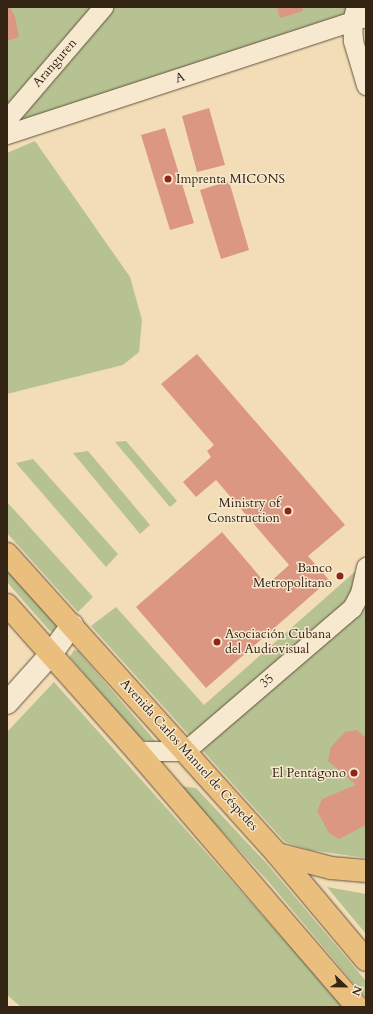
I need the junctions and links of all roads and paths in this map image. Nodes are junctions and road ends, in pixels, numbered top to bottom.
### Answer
1 (103, 7) edge
2 (358, 15) edge
3 (366, 85) edge
4 (7, 119) edge
5 (7, 134) edge
6 (7, 554) edge
7 (366, 567) edge
8 (7, 605) edge
9 (72, 625) junction
10 (51, 654) junction
11 (7, 703) edge
12 (137, 751) junction
13 (185, 751) junction
14 (277, 854) junction
15 (366, 871) edge
16 (366, 960) edge
17 (357, 1007) edge

1 - 4 street, Aranguren
2 - 3 street
2 - 5 street, A
6 - 9 main road, Avenida Carlos Manuel de Céspedes
7 - 13 street, 35
8 - 10 main road
9 - 10 street
9 - 13 main road, Avenida Carlos Manuel de Céspedes
10 - 11 street
10 - 12 main road
12 - 13 street
12 - 17 main road
13 - 14 main road, Avenida Carlos Manuel de Céspedes
14 - 15 main road
14 - 16 main road, Avenida Carlos Manuel de Céspedes

